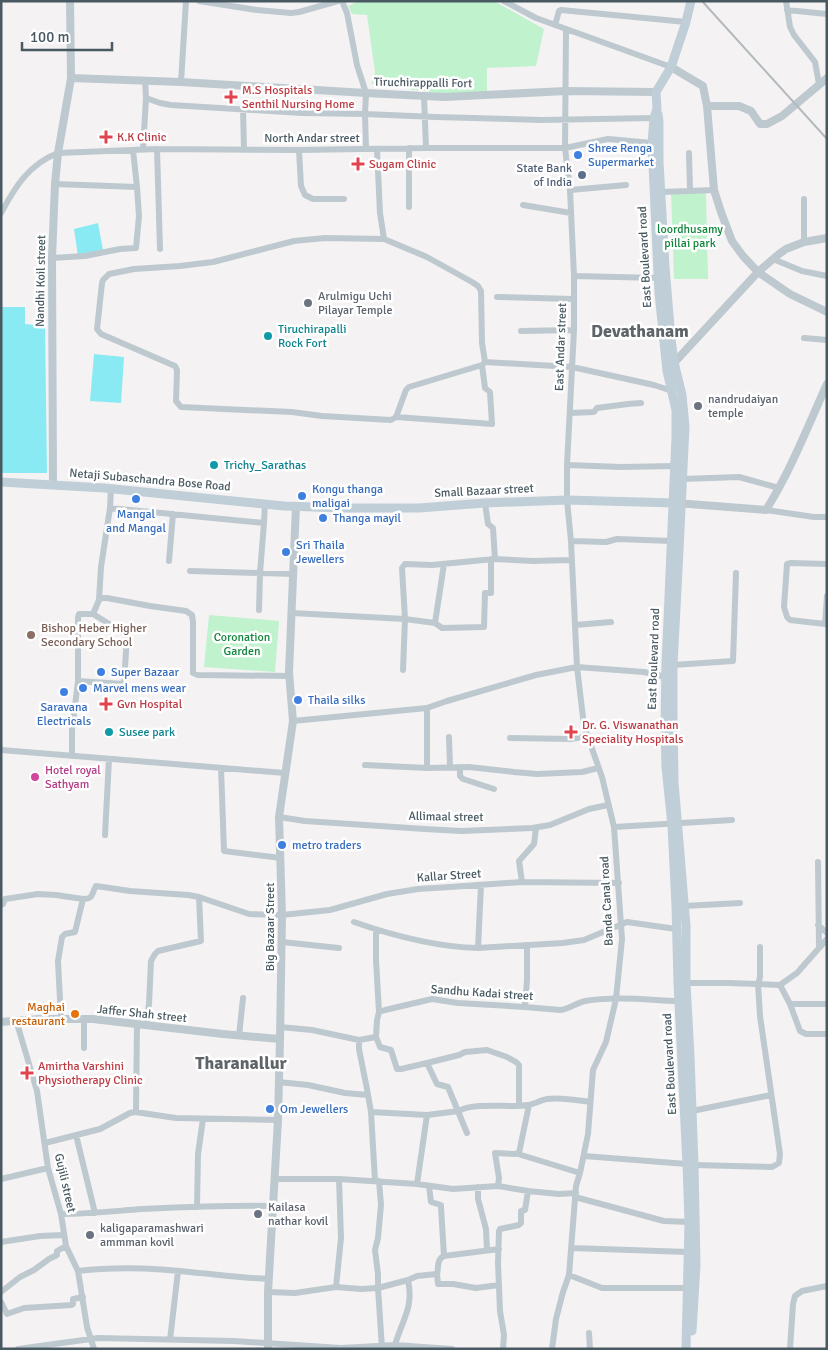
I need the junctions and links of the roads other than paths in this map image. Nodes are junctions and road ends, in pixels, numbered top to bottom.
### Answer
1 (70, 1) edge
2 (186, 1) edge
3 (199, 1) edge
4 (340, 1) edge
5 (504, 1) edge
6 (691, 1) edge
7 (786, 1) edge
8 (787, 10) junction
9 (827, 14) edge
10 (686, 22) junction
11 (556, 24) junction
12 (566, 29) junction
13 (671, 68) junction
14 (71, 78) junction
15 (827, 78) edge
16 (145, 80) junction
17 (181, 82) junction
18 (819, 84) junction
19 (566, 91) junction
20 (656, 92) junction
21 (366, 93) junction
22 (424, 96) junction
23 (146, 98) junction
24 (707, 106) junction
25 (243, 109) junction
26 (657, 109) junction
27 (364, 114) junction
28 (425, 117) junction
29 (654, 118) junction
30 (565, 119) junction
31 (652, 143) junction
32 (409, 148) junction
33 (426, 148) junction
34 (565, 148) junction
35 (143, 149) junction
36 (157, 149) junction
37 (366, 149) junction
38 (377, 149) junction
39 (133, 150) junction
40 (244, 150) junction
41 (299, 150) junction
42 (58, 153) junction
43 (689, 153) dead end
44 (55, 184) junction
45 (626, 185) dead end
46 (137, 187) junction
47 (570, 190) junction
48 (690, 190) junction
49 (714, 190) junction
50 (661, 192) junction
51 (344, 199) dead end
52 (804, 199) dead end
53 (523, 205) dead end
54 (409, 207) dead end
55 (1, 213) edge
56 (571, 213) junction
57 (827, 238) edge
58 (384, 239) junction
59 (804, 242) junction
60 (160, 249) dead end
61 (52, 258) junction
62 (773, 259) junction
63 (758, 272) junction
64 (574, 276) junction
65 (827, 276) edge
66 (658, 278) junction
67 (497, 297) dead end
68 (574, 299) junction
69 (827, 312) edge
70 (574, 330) junction
71 (521, 331) dead end
72 (804, 338) dead end
73 (827, 340) edge
74 (674, 362) junction
75 (483, 363) junction
76 (572, 367) junction
77 (667, 371) junction
78 (827, 384) edge
79 (672, 391) junction
80 (641, 404) dead end
81 (570, 413) junction
82 (396, 417) junction
83 (567, 466) junction
84 (675, 466) junction
85 (682, 479) junction
86 (1, 482) edge
87 (53, 484) junction
88 (111, 488) junction
89 (779, 488) junction
90 (567, 500) junction
91 (484, 502) junction
92 (265, 503) junction
93 (677, 503) junction
94 (296, 506) junction
95 (110, 508) junction
96 (766, 510) junction
97 (173, 514) junction
98 (827, 517) edge
99 (264, 523) junction
100 (570, 541) junction
101 (672, 541) junction
102 (493, 559) junction
103 (571, 560) junction
104 (169, 561) dead end
105 (444, 564) junction
106 (827, 564) edge
107 (190, 571) dead end
108 (260, 573) junction
109 (736, 573) dead end
110 (293, 574) junction
111 (827, 596) edge
112 (99, 600) junction
113 (259, 610) dead end
114 (292, 613) junction
115 (93, 614) junction
116 (405, 618) junction
117 (611, 622) dead end
118 (436, 623) junction
119 (826, 624) edge
120 (575, 625) junction
121 (673, 665) junction
122 (577, 667) junction
123 (403, 670) dead end
124 (290, 676) junction
125 (666, 677) junction
126 (78, 681) junction
127 (427, 708) junction
128 (293, 721) junction
129 (588, 736) junction
130 (449, 737) dead end
131 (510, 738) dead end
132 (1, 750) edge
133 (72, 756) junction
134 (108, 759) junction
135 (365, 765) dead end
136 (450, 766) junction
137 (460, 767) junction
138 (221, 768) junction
139 (427, 768) junction
140 (598, 768) junction
141 (286, 773) junction
142 (494, 789) dead end
143 (608, 805) junction
144 (279, 817) junction
145 (732, 820) dead end
146 (675, 824) junction
147 (614, 827) junction
148 (536, 828) junction
149 (105, 835) dead end
150 (281, 858) junction
151 (818, 862) dead end
152 (522, 882) junction
153 (619, 883) junction
154 (481, 885) junction
155 (199, 897) junction
156 (83, 899) junction
157 (740, 903) dead end
158 (1, 905) edge
159 (684, 906) junction
160 (282, 916) junction
161 (354, 922) dead end
162 (622, 925) junction
163 (818, 925) junction
164 (676, 929) junction
165 (376, 930) junction
166 (827, 933) edge
167 (827, 939) edge
168 (282, 942) junction
169 (527, 945) junction
170 (760, 947) dead end
171 (339, 948) dead end
172 (478, 948) junction
173 (819, 948) junction
174 (686, 983) junction
175 (758, 984) junction
176 (780, 985) junction
177 (243, 998) dead end
178 (616, 999) junction
179 (679, 1001) junction
180 (790, 1004) junction
181 (827, 1004) edge
182 (525, 1007) junction
183 (380, 1012) junction
184 (61, 1019) junction
185 (84, 1019) junction
186 (16, 1020) junction
187 (1, 1022) edge
188 (137, 1024) junction
189 (146, 1025) junction
190 (280, 1028) junction
191 (827, 1034) edge
192 (239, 1036) junction
193 (376, 1037) junction
194 (280, 1039) junction
195 (359, 1040) junction
196 (84, 1048) dead end
197 (427, 1062) junction
198 (278, 1082) junction
199 (368, 1094) junction
200 (771, 1095) junction
201 (590, 1102) junction
202 (519, 1105) junction
203 (529, 1105) junction
204 (459, 1111) junction
205 (692, 1111) junction
206 (136, 1112) junction
207 (371, 1112) junction
208 (427, 1115) junction
209 (203, 1119) junction
210 (278, 1120) junction
211 (467, 1132) dead end
212 (76, 1135) junction
213 (45, 1143) junction
214 (518, 1154) junction
215 (584, 1156) junction
216 (691, 1164) junction
217 (48, 1168) junction
218 (580, 1173) junction
219 (1, 1179) edge
220 (274, 1179) junction
221 (339, 1179) junction
222 (377, 1181) junction
223 (417, 1184) junction
224 (429, 1186) junction
225 (498, 1186) junction
226 (478, 1187) junction
227 (528, 1191) junction
228 (575, 1195) junction
229 (273, 1206) junction
230 (197, 1207) junction
231 (95, 1213) junction
232 (61, 1214) junction
233 (689, 1222) junction
234 (64, 1235) junction
235 (1, 1242) edge
236 (66, 1246) junction
237 (571, 1248) junction
238 (499, 1249) junction
239 (488, 1250) junction
240 (688, 1252) junction
241 (444, 1256) junction
242 (78, 1270) junction
243 (178, 1271) junction
244 (437, 1274) junction
245 (569, 1275) junction
246 (268, 1279) junction
247 (408, 1280) junction
248 (499, 1285) junction
249 (827, 1286) edge
250 (336, 1287) junction
251 (688, 1288) junction
252 (375, 1289) junction
253 (1, 1292) edge
254 (268, 1292) junction
255 (83, 1297) junction
256 (1, 1302) edge
257 (589, 1332) dead end
258 (90, 1339) junction
259 (170, 1340) junction
260 (395, 1345) junction
261 (268, 1346) edge
262 (382, 1347) edge
263 (31, 1348) edge
264 (18, 1349) edge
265 (94, 1349) edge
266 (449, 1349) edge
267 (503, 1349) edge
268 (552, 1349) edge
269 (590, 1349) edge
270 (686, 1349) edge
271 (692, 1349) edge
272 (790, 1349) edge

1 - 14 street, Nandhi Koil street
2 - 17 street
3 - 4 street
4 - 21 street
5 - 11 street
6 - 10 main road
7 - 8 street
8 - 9 street
8 - 18 street
10 - 11 street
10 - 13 main road
11 - 12 street
12 - 13 street
12 - 19 street, East Andar street
13 - 20 main road
13 - 24 street
14 - 16 street, Tiruchirappalli Fort
14 - 42 street, Nandhi Koil street
15 - 18 street
16 - 17 street, Tiruchirappalli Fort
16 - 23 street
17 - 21 street, Tiruchirappalli Fort
18 - 24 street
19 - 20 street, Tiruchirappalli Fort
19 - 22 street, Tiruchirappalli Fort
19 - 30 street, East Andar street
20 - 26 main road, East Boulevard road
21 - 22 street, Tiruchirappalli Fort
21 - 27 street
22 - 28 street
23 - 25 street
23 - 35 street
24 - 49 street
25 - 27 street
25 - 40 street
26 - 29 main road, East Boulevard road
26 - 50 main road
27 - 28 street
27 - 37 street
28 - 30 street
28 - 33 street
29 - 30 street
29 - 31 main road, East Boulevard road
30 - 34 street, East Andar street
31 - 34 street, North Andar street
31 - 66 main road, East Boulevard road
32 - 33 street, North Andar street
32 - 38 street, North Andar street
32 - 54 street
33 - 34 street, North Andar street
34 - 47 street, East Andar street
35 - 36 street, North Andar street
35 - 39 street, North Andar street
36 - 40 street, North Andar street
36 - 60 street
37 - 38 street, North Andar street
37 - 41 street, North Andar street
38 - 58 street
39 - 42 street, North Andar street
39 - 46 street
40 - 41 street, North Andar street
41 - 51 street
42 - 44 street, Nandhi Koil street
42 - 55 street
43 - 48 street
44 - 46 street
44 - 61 street, Nandhi Koil street
45 - 47 street
46 - 61 street
47 - 56 street, East Andar street
48 - 49 street
48 - 50 street
49 - 63 street
50 - 74 main road
52 - 59 street
53 - 56 street
56 - 64 street, East Andar street
57 - 59 street
58 - 75 street
58 - 82 street
59 - 62 street
61 - 87 street, Nandhi Koil street
62 - 63 street
62 - 65 street
63 - 69 street
63 - 74 street
64 - 66 street
64 - 68 street, East Andar street
66 - 77 main road, East Boulevard road
67 - 68 street
68 - 70 street, East Andar street
70 - 71 street
70 - 76 street, East Andar street
72 - 73 street
74 - 77 street
74 - 85 main road
75 - 76 street
75 - 82 street
75 - 82 street
76 - 79 street
76 - 81 street, East Andar street
77 - 79 main road, East Boulevard road
78 - 89 street
79 - 84 main road, East Boulevard road
80 - 81 street
81 - 83 street, East Andar street
83 - 84 street
83 - 90 street, East Andar street
84 - 93 main road, East Boulevard road
85 - 89 street
85 - 93 main road
86 - 87 main road, Netaji Subaschandra Bose Road
87 - 88 main road, Netaji Subaschandra Bose Road
88 - 92 main road, Netaji Subaschandra Bose Road
88 - 95 street
89 - 96 street
90 - 91 main road, Small Bazaar street
90 - 93 main road, Small Bazaar street
90 - 100 street, East Andar street
91 - 94 main road, Small Bazaar street
91 - 102 street
92 - 94 main road, Netaji Subaschandra Bose Road
92 - 99 street
93 - 96 street
93 - 101 main road, East Boulevard road
93 - 121 main road
94 - 110 street, Big Bazaar Street
95 - 97 street
95 - 112 street
96 - 98 street
97 - 99 street
97 - 104 street
99 - 108 street
100 - 101 street
100 - 103 street, East Andar street
101 - 125 main road, East Boulevard road
102 - 103 street
102 - 105 street
102 - 118 street
103 - 120 street, East Andar street
105 - 116 street
105 - 118 street
106 - 119 street
107 - 108 street
108 - 110 street
108 - 113 street
109 - 121 street
110 - 114 street, Big Bazaar Street
111 - 119 street
112 - 115 street
112 - 124 street
114 - 116 street
114 - 124 street, Big Bazaar Street
115 - 126 street
115 - 126 street
116 - 118 street
116 - 123 street
117 - 120 street
120 - 122 street, East Andar street
121 - 146 main road
122 - 125 street
122 - 127 street
122 - 129 street, Banda Canal road
124 - 128 street, Big Bazaar Street
125 - 146 main road, East Boulevard road
126 - 133 street
127 - 128 street
127 - 139 street
128 - 141 street, Big Bazaar Street
129 - 131 street
129 - 140 street, Banda Canal road
130 - 136 street
132 - 133 street
133 - 134 street
134 - 138 street
134 - 149 street
135 - 139 street
136 - 137 street
136 - 139 street
137 - 140 street
137 - 142 street
138 - 141 street
138 - 150 street
140 - 143 street, Banda Canal road
141 - 144 street, Big Bazaar Street
143 - 147 street, Banda Canal road
143 - 148 street, Allimaal street
144 - 148 street, Allimaal street
144 - 150 street, Big Bazaar Street
145 - 146 street
146 - 147 street
146 - 159 main road
146 - 164 main road, East Boulevard road
147 - 153 street, Banda Canal road
148 - 152 street
150 - 160 street, Big Bazaar Street
151 - 163 street
152 - 153 street, Kallar Street
152 - 154 street, Kallar Street
153 - 162 street, Banda Canal road
154 - 160 street, Kallar Street
154 - 172 street
155 - 156 street, Kallar Street
155 - 160 street, Kallar Street
155 - 189 street
156 - 158 street
156 - 184 street
157 - 159 street
159 - 174 main road
160 - 168 street, Big Bazaar Street
161 - 165 street
162 - 164 street
162 - 169 street
162 - 178 street, Banda Canal road
163 - 166 street
163 - 173 street
164 - 179 main road, East Boulevard road
165 - 172 street
165 - 183 street
167 - 173 street
168 - 171 street
168 - 190 street, Big Bazaar Street
169 - 172 street
169 - 182 street
170 - 175 street
173 - 176 street
174 - 175 street
174 - 205 main road
175 - 176 street
175 - 200 street
176 - 180 street
177 - 192 street
178 - 179 street, Sandhu Kadai street
178 - 182 street, Sandhu Kadai street
178 - 201 street, Banda Canal road
179 - 216 main road, East Boulevard road
180 - 181 street
180 - 191 street
182 - 183 street, Sandhu Kadai street
183 - 193 street
184 - 185 street, Jaffer Shah street
184 - 186 street, Jaffer Shah street
185 - 188 street, Jaffer Shah street
185 - 196 street
186 - 187 street, Jaffer Shah street
186 - 213 street, Gujili street
188 - 189 street, Jaffer Shah street
188 - 206 street
189 - 192 street, Jaffer Shah street
190 - 194 street, Big Bazaar Street
190 - 195 street
192 - 194 street, Jaffer Shah street
193 - 195 street
193 - 197 street
194 - 198 street, Big Bazaar Street
195 - 199 street
197 - 202 street
197 - 204 street
198 - 199 street
198 - 210 street, Big Bazaar Street
199 - 207 street
200 - 205 street
200 - 216 street
201 - 203 street
201 - 215 street, Banda Canal road
202 - 203 street
202 - 204 street
203 - 214 street
204 - 208 street
204 - 211 street
205 - 216 main road
206 - 209 street
206 - 212 street
207 - 208 street
207 - 222 street
208 - 223 street
209 - 210 street
209 - 230 street
210 - 220 street, Big Bazaar Street
212 - 213 street
212 - 231 street
213 - 217 street, Gujili street
214 - 218 street
214 - 225 street
215 - 216 street
215 - 218 street, Banda Canal road
216 - 233 main road, East Boulevard road
216 - 271 main road
217 - 219 street
217 - 232 street, Gujili street
218 - 228 street, Banda Canal road
220 - 221 street
220 - 229 street, Big Bazaar Street
221 - 222 street
221 - 250 street
222 - 223 street
222 - 252 street
223 - 224 street
224 - 226 street
224 - 241 street
225 - 226 street
225 - 227 street
226 - 239 street
227 - 228 street
227 - 238 street
228 - 233 street
228 - 237 street, Banda Canal road
229 - 230 street
229 - 246 street, Big Bazaar Street
230 - 231 street
231 - 232 street
232 - 234 street, Gujili street
233 - 240 main road, East Boulevard road
234 - 235 street
234 - 236 street, Gujili street
236 - 242 street, Gujili street
236 - 253 street
237 - 240 street
237 - 245 street, Banda Canal road
238 - 239 street
238 - 248 street
239 - 241 street
240 - 251 main road, East Boulevard road
241 - 244 street
242 - 243 street
242 - 255 street, Gujili street
243 - 246 street
243 - 259 street
244 - 247 street
244 - 248 street
245 - 251 street
245 - 268 street, Banda Canal road
246 - 254 street, Big Bazaar Street
247 - 252 street
247 - 260 street
248 - 267 street
249 - 272 street
250 - 252 street
250 - 254 street
251 - 270 main road, East Boulevard road
252 - 262 street
254 - 261 street, Big Bazaar Street
255 - 256 street
255 - 258 street, Gujili street
257 - 269 street
258 - 259 street
258 - 263 street
258 - 265 street, Gujili street
259 - 261 street
260 - 262 street
260 - 266 street
261 - 262 street
263 - 264 street

